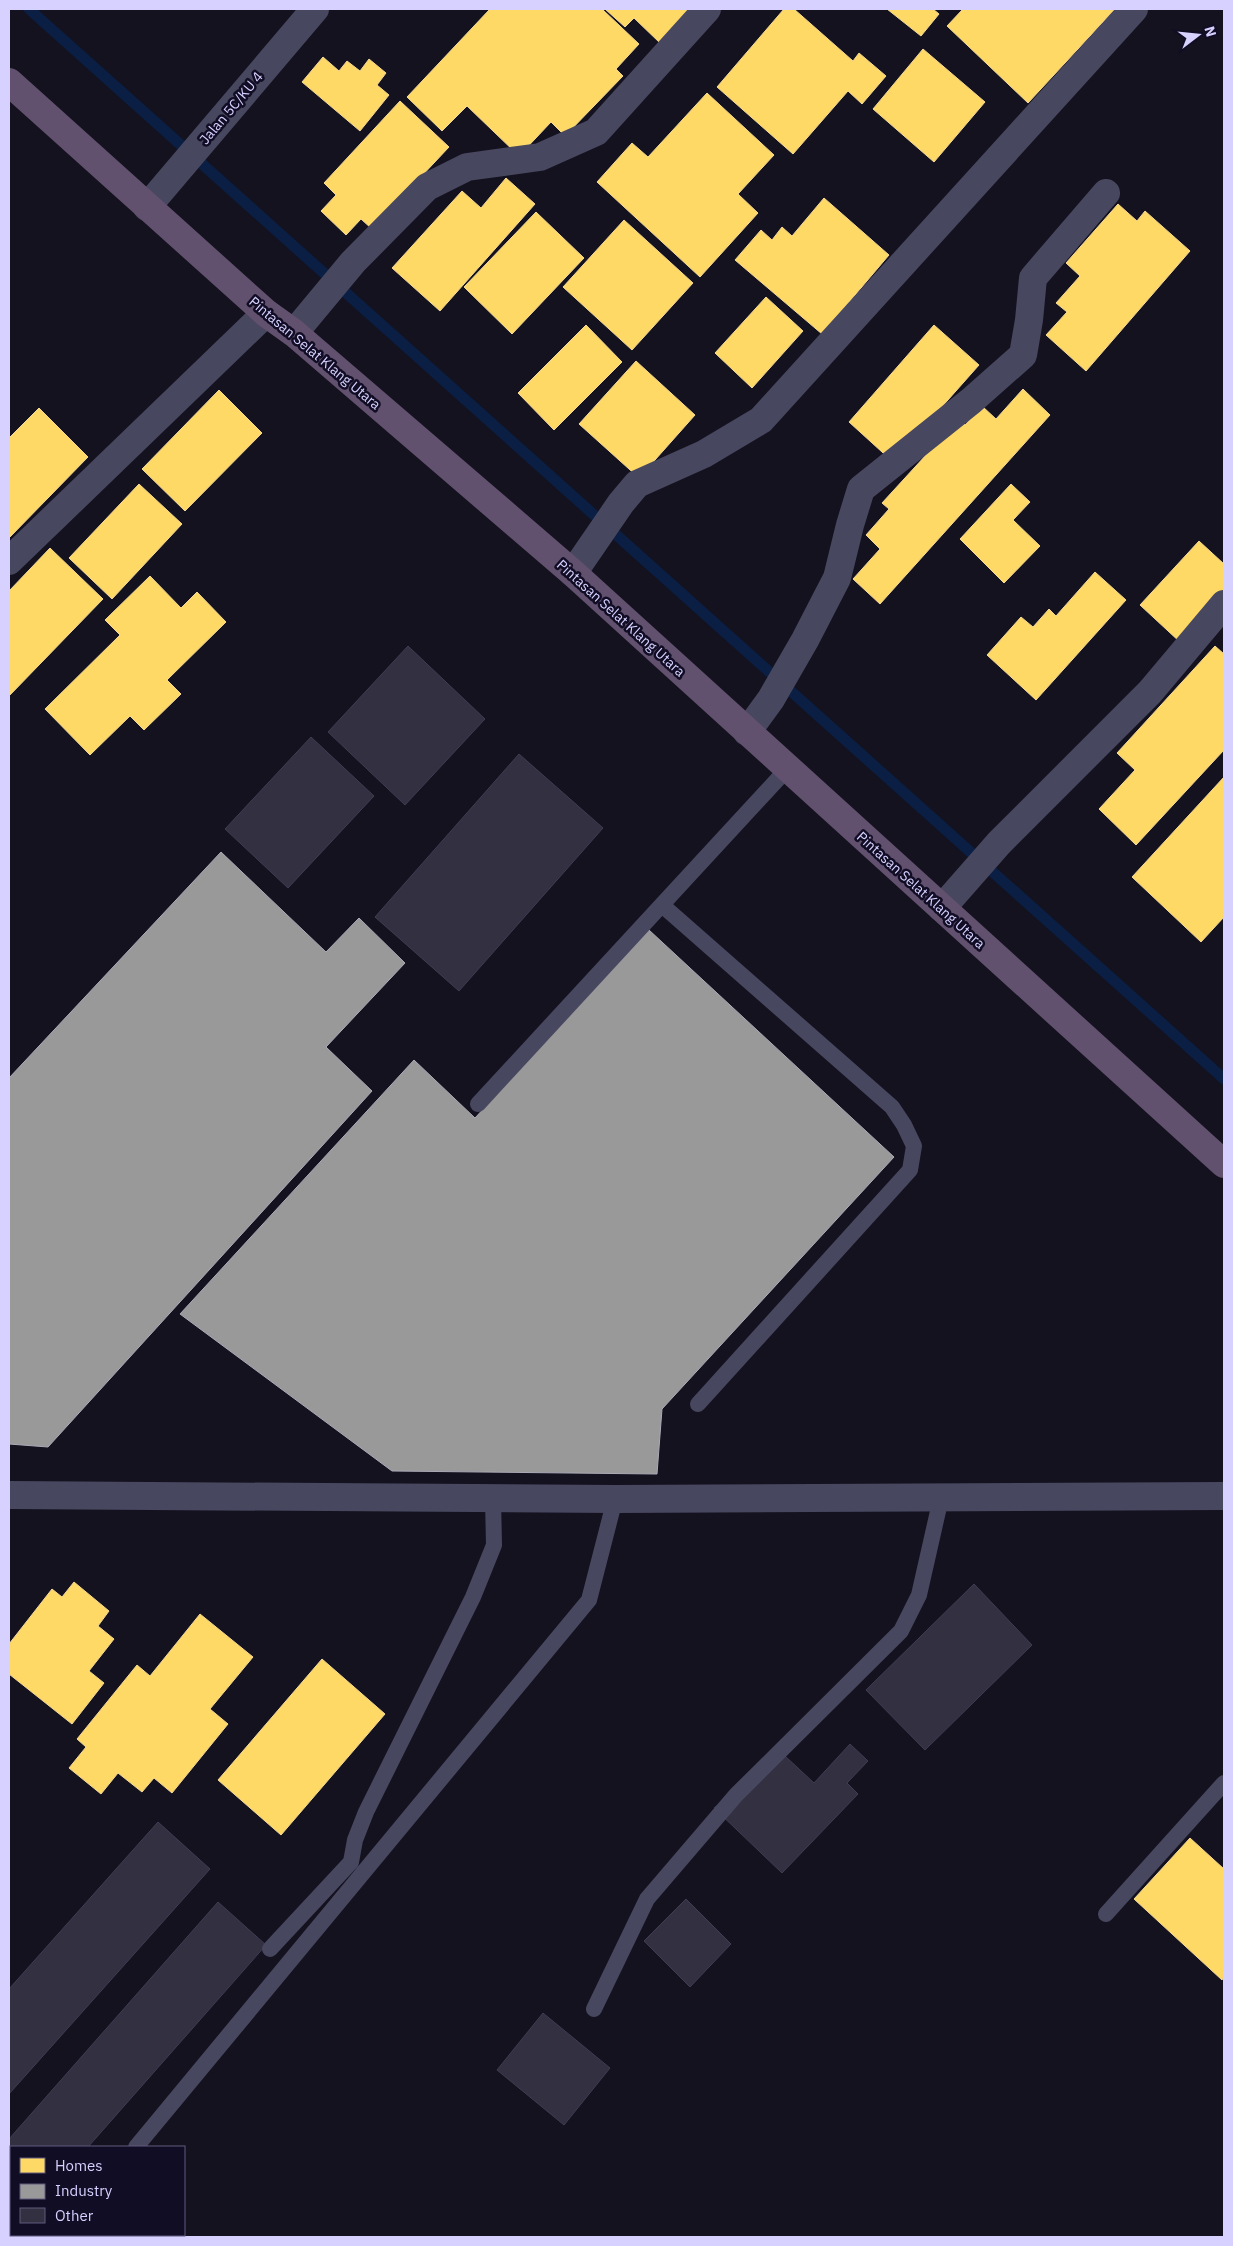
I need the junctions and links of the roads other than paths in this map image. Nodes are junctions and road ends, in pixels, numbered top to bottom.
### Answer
1 (315, 9) edge
2 (707, 9) edge
3 (1134, 9) edge
4 (9, 82) edge
5 (1106, 193) dead end
6 (147, 207) junction
7 (266, 313) junction
8 (294, 333) junction
9 (9, 561) edge
10 (573, 573) junction
11 (1224, 604) edge
12 (747, 732) junction
13 (788, 768) junction
14 (662, 905) junction
15 (942, 908) junction
16 (478, 1104) dead end
17 (1224, 1164) edge
18 (698, 1404) dead end
19 (9, 1495) edge
20 (1224, 1496) edge
21 (942, 1498) junction
22 (614, 1499) junction
23 (493, 1506) junction
24 (1224, 1783) edge
25 (1106, 1914) dead end
26 (270, 1949) dead end
27 (594, 2009) dead end
28 (137, 2146) edge

1 - 6 street, Jalan 5C/KU 4
2 - 8 street
3 - 10 street
4 - 6 highway, Pintasan Selat Klang Utara
5 - 12 street
6 - 7 highway, Pintasan Selat Klang Utara
7 - 8 highway, Pintasan Selat Klang Utara
7 - 9 street
8 - 10 highway, Pintasan Selat Klang Utara
10 - 12 highway, Pintasan Selat Klang Utara
11 - 15 street
12 - 13 highway, Pintasan Selat Klang Utara
13 - 14 lane
13 - 15 highway, Pintasan Selat Klang Utara
14 - 16 lane
14 - 18 lane
15 - 17 highway, Pintasan Selat Klang Utara
19 - 23 street
20 - 21 street
21 - 22 street
21 - 27 lane
22 - 23 street
22 - 28 lane
23 - 26 lane
24 - 25 lane

